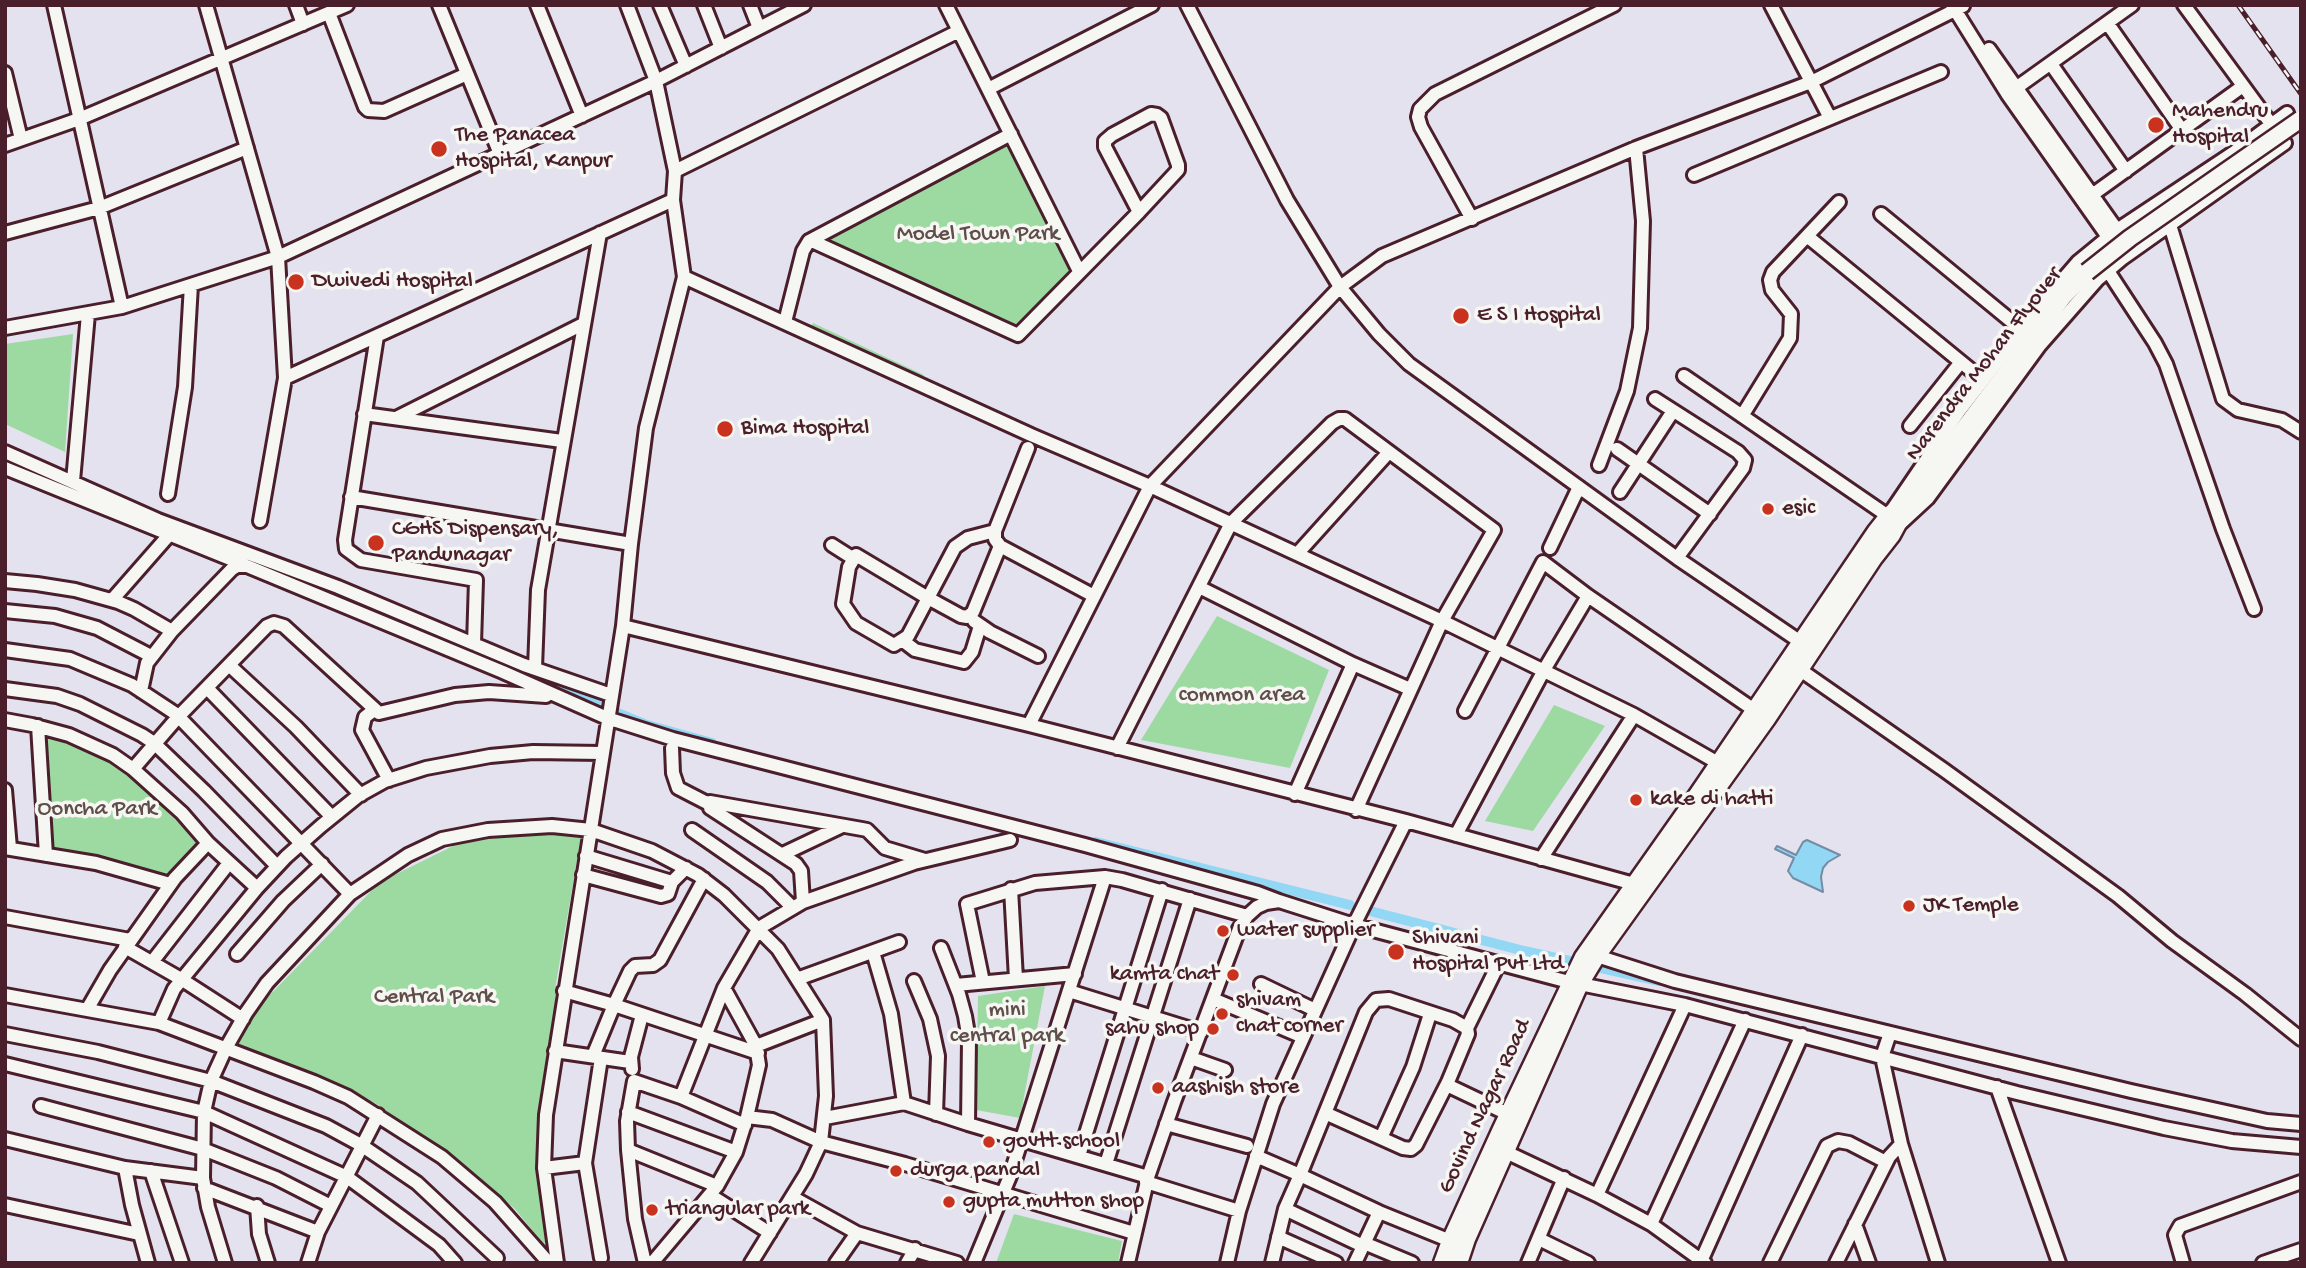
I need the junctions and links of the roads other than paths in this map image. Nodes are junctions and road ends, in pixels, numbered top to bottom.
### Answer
1 (54, 5) edge
2 (205, 5) edge
3 (296, 5) edge
4 (347, 5) edge
5 (439, 5) edge
6 (537, 5) edge
7 (627, 5) edge
8 (660, 5) edge
9 (704, 5) edge
10 (750, 5) edge
11 (804, 5) edge
12 (946, 5) edge
13 (1152, 5) edge
14 (1187, 5) edge
15 (1614, 5) edge
16 (1771, 5) edge
17 (2132, 5) edge
18 (2184, 5) edge
19 (1958, 6) edge
20 (329, 13) junction
21 (303, 24) junction
22 (2108, 24) junction
23 (759, 28) junction
24 (959, 31) junction
25 (721, 48) junction
26 (221, 60) junction
27 (2051, 64) junction
28 (686, 66) junction
29 (1941, 72) dead end
30 (5, 73) edge
31 (467, 74) junction
32 (656, 81) junction
33 (1811, 82) junction
34 (2243, 86) junction
35 (2016, 88) junction
36 (988, 89) junction
37 (582, 116) junction
38 (2294, 116) edge
39 (1830, 118) junction
40 (79, 119) junction
41 (2272, 125) junction
42 (2182, 130) junction
43 (1011, 134) junction
44 (21, 139) junction
45 (5, 145) edge
46 (247, 148) junction
47 (1636, 148) junction
48 (500, 154) junction
49 (675, 171) junction
50 (2126, 171) junction
51 (1694, 175) dead end
52 (2092, 195) junction
53 (673, 200) junction
54 (1839, 202) dead end
55 (99, 208) junction
56 (1139, 212) junction
57 (1881, 214) dead end
58 (1472, 219) junction
59 (2170, 225) junction
60 (5, 233) edge
61 (600, 233) junction
62 (2113, 234) junction
63 (1807, 236) junction
64 (809, 241) junction
65 (2128, 255) junction
66 (278, 257) junction
67 (1079, 271) junction
68 (2108, 271) junction
69 (684, 277) junction
70 (191, 285) junction
71 (1340, 287) junction
72 (122, 307) junction
73 (88, 314) junction
74 (785, 322) junction
75 (583, 324) junction
76 (5, 328) edge
77 (2022, 330) junction
78 (377, 336) junction
79 (1961, 362) junction
80 (1684, 376) dead end
81 (285, 378) junction
82 (1983, 380) junction
83 (1655, 400) dead end
84 (1673, 411) junction
85 (365, 414) junction
86 (1742, 416) junction
87 (396, 418) junction
88 (1909, 425) dead end
89 (2301, 432) edge
90 (562, 441) junction
91 (1028, 448) dead end
92 (1617, 449) dead end
93 (5, 452) edge
94 (1389, 452) junction
95 (1599, 464) dead end
96 (1639, 464) junction
97 (5, 468) edge
98 (73, 481) junction
99 (1150, 486) junction
100 (1579, 487) junction
101 (1619, 492) dead end
102 (168, 494) dead end
103 (351, 497) junction
104 (1710, 513) junction
105 (260, 521) dead end
106 (1891, 522) junction
107 (1231, 523) junction
108 (547, 531) junction
109 (995, 531) junction
110 (169, 535) junction
111 (631, 544) junction
112 (832, 545) dead end
113 (1000, 546) junction
114 (1550, 548) dead end
115 (1297, 554) junction
116 (1677, 558) junction
117 (854, 559) junction
118 (247, 566) junction
119 (5, 582) edge
120 (1199, 587) junction
121 (1094, 596) junction
122 (1588, 596) junction
123 (928, 598) junction
124 (112, 600) junction
125 (2254, 609) dead end
126 (5, 611) edge
127 (970, 615) junction
128 (1442, 621) junction
129 (623, 626) junction
130 (980, 626) junction
131 (172, 631) junction
132 (902, 640) junction
133 (474, 644) junction
134 (1807, 646) junction
135 (1497, 648) junction
136 (5, 650) edge
137 (151, 656) junction
138 (1038, 656) dead end
139 (229, 664) junction
140 (1353, 664) junction
141 (535, 668) junction
142 (1799, 669) junction
143 (1544, 670) junction
144 (207, 688) junction
145 (5, 689) edge
146 (1410, 689) junction
147 (141, 691) junction
148 (611, 695) junction
149 (558, 698) junction
150 (374, 710) junction
151 (1465, 711) dead end
152 (1760, 714) junction
153 (1634, 715) junction
154 (178, 717) junction
155 (607, 717) junction
156 (5, 720) edge
157 (1029, 725) junction
158 (38, 726) junction
159 (154, 743) junction
160 (672, 748) dead end
161 (1117, 748) junction
162 (602, 753) junction
163 (1725, 766) junction
164 (133, 769) junction
165 (389, 780) junction
166 (5, 790) edge
167 (360, 794) junction
168 (1296, 794) junction
169 (709, 804) junction
170 (1356, 810) junction
171 (332, 817) junction
172 (1406, 821) junction
173 (842, 826) junction
174 (591, 830) junction
175 (692, 830) dead end
176 (1456, 835) junction
177 (1010, 840) dead end
178 (302, 842) junction
179 (208, 843) junction
180 (7, 848) edge
181 (783, 854) junction
182 (46, 855) junction
183 (586, 856) junction
184 (1541, 859) junction
185 (926, 860) junction
186 (229, 863) junction
187 (322, 864) junction
188 (277, 866) junction
189 (687, 868) junction
190 (583, 876) junction
191 (1105, 877) junction
192 (704, 879) junction
193 (672, 882) junction
194 (170, 884) junction
195 (1639, 887) junction
196 (257, 888) junction
197 (1011, 889) junction
198 (1161, 890) junction
199 (350, 894) junction
200 (1190, 899) junction
201 (1279, 901) junction
202 (798, 905) junction
203 (1247, 916) junction
204 (5, 917) edge
205 (1354, 925) junction
206 (759, 928) junction
207 (899, 942) dead end
208 (127, 943) junction
209 (941, 948) dead end
210 (873, 952) junction
211 (237, 954) dead end
212 (152, 962) junction
213 (1499, 963) junction
214 (1584, 969) junction
215 (1075, 974) junction
216 (181, 979) junction
217 (797, 979) junction
218 (1016, 979) junction
219 (914, 981) dead end
220 (983, 982) junction
221 (1261, 984) dead end
222 (956, 985) junction
223 (724, 988) junction
224 (564, 991) junction
225 (1069, 991) junction
226 (5, 995) edge
227 (1213, 999) junction
228 (614, 1004) junction
229 (1685, 1004) junction
230 (88, 1008) junction
231 (1125, 1009) junction
232 (1315, 1010) junction
233 (1430, 1014) junction
234 (642, 1015) junction
235 (1152, 1017) junction
236 (243, 1018) junction
237 (823, 1020) junction
238 (1745, 1020) junction
239 (159, 1023) junction
240 (1467, 1028) junction
241 (1201, 1032) junction
242 (1890, 1033) junction
243 (5, 1034) edge
244 (1802, 1035) junction
245 (704, 1037) junction
246 (1303, 1037) junction
247 (2301, 1039) edge
248 (226, 1048) junction
249 (757, 1049) junction
250 (555, 1051) junction
251 (597, 1057) junction
252 (1882, 1057) junction
253 (1192, 1058) junction
254 (630, 1062) junction
255 (5, 1064) edge
256 (1225, 1070) dead end
257 (211, 1081) junction
258 (635, 1081) junction
259 (1447, 1085) junction
260 (1997, 1087) junction
261 (681, 1097) junction
262 (904, 1103) junction
263 (41, 1106) dead end
264 (204, 1112) junction
265 (628, 1112) junction
266 (1325, 1113) junction
267 (936, 1114) junction
268 (1508, 1114) junction
269 (378, 1115) junction
270 (825, 1118) junction
271 (746, 1121) junction
272 (968, 1124) junction
273 (1166, 1124) junction
274 (2301, 1124) edge
275 (1022, 1138) junction
276 (1381, 1138) junction
277 (5, 1139) edge
278 (821, 1142) junction
279 (1901, 1144) junction
280 (361, 1145) junction
281 (2301, 1147) edge
282 (203, 1149) junction
283 (628, 1150) junction
284 (1251, 1151) junction
285 (736, 1152) junction
286 (1506, 1152) junction
287 (1079, 1156) junction
288 (1886, 1161) junction
289 (584, 1163) junction
290 (1107, 1164) junction
291 (125, 1168) junction
292 (544, 1168) junction
293 (151, 1171) junction
294 (1300, 1175) junction
295 (347, 1177) junction
296 (1564, 1178) junction
297 (1147, 1179) junction
298 (2301, 1182) edge
299 (204, 1183) junction
300 (713, 1191) junction
301 (1004, 1193) junction
302 (1597, 1195) junction
303 (792, 1197) junction
304 (5, 1206) edge
305 (257, 1206) junction
306 (331, 1206) junction
307 (1285, 1209) junction
308 (1239, 1211) junction
309 (1379, 1212) junction
310 (1651, 1224) junction
311 (1855, 1224) junction
312 (318, 1232) junction
313 (770, 1233) junction
314 (857, 1233) junction
315 (1134, 1233) junction
316 (139, 1234) junction
317 (1278, 1237) junction
318 (1539, 1239) junction
319 (1457, 1243) junction
320 (1364, 1244) junction
321 (915, 1249) junction
322 (2301, 1250) edge
323 (497, 1258) dead end
324 (601, 1258) dead end
325 (1704, 1261) edge
326 (549, 1262) edge
327 (148, 1263) edge
328 (182, 1263) edge
329 (225, 1263) edge
330 (268, 1263) edge
331 (308, 1263) edge
332 (455, 1263) edge
333 (645, 1263) edge
334 (652, 1263) edge
335 (751, 1263) edge
336 (836, 1263) edge
337 (907, 1263) edge
338 (957, 1263) edge
339 (974, 1263) edge
340 (1128, 1263) edge
341 (1227, 1263) edge
342 (1272, 1263) edge
343 (1336, 1263) edge
344 (1355, 1263) edge
345 (1412, 1263) edge
346 (1442, 1263) edge
347 (1459, 1263) edge
348 (1528, 1263) edge
349 (1588, 1263) edge
350 (1770, 1263) edge
351 (1836, 1263) edge
352 (1869, 1263) edge
353 (1938, 1263) edge
354 (2059, 1263) edge
355 (2183, 1263) edge
356 (2263, 1263) edge

1 - 40 street
2 - 26 street
3 - 21 street
4 - 20 street
5 - 31 street
6 - 37 street
7 - 32 street
8 - 28 street
9 - 25 street
10 - 23 street
11 - 23 street
12 - 24 street
13 - 36 street
14 - 71 street
15 - 58 street
16 - 33 street
17 - 22 street
18 - 34 street
19 - 33 street
19 - 35 street
19 - 62 street
20 - 21 street
20 - 31 street
21 - 26 street
22 - 27 street
22 - 42 street
23 - 25 street
24 - 36 street
24 - 49 street
25 - 28 street
26 - 40 street
26 - 46 street
27 - 35 street
27 - 50 street
28 - 32 street
29 - 39 street
30 - 44 street
31 - 48 street
32 - 37 street
32 - 49 street
33 - 39 street
33 - 47 street
34 - 41 street
34 - 42 street
35 - 52 street
36 - 43 street
37 - 48 street
38 - 41 street
38 - 106 main road, Narendra Mohan Flyover, bridge
39 - 51 street
40 - 44 street
40 - 55 street
41 - 59 street
41 - 62 street
42 - 50 street
43 - 64 street
43 - 67 street
44 - 45 street
46 - 55 street
46 - 66 street
47 - 58 street
47 - 95 street
48 - 66 street
49 - 53 street
50 - 52 street
52 - 62 street
53 - 61 street
53 - 69 street
54 - 63 street
55 - 60 street
55 - 72 street
56 - 56 street
56 - 67 street
57 - 77 street
58 - 71 street
59 - 65 street
59 - 89 street
61 - 75 street
61 - 78 street
62 - 65 street
62 - 77 street
63 - 79 street
63 - 86 street
64 - 67 street
64 - 74 street
65 - 68 street
66 - 70 street
66 - 81 street
68 - 106 street
68 - 125 street
69 - 74 street
69 - 111 street
70 - 72 street
70 - 102 street
71 - 99 street
71 - 100 street
72 - 73 street
73 - 76 street
73 - 98 street
74 - 99 street
75 - 87 street
75 - 90 street
77 - 82 street
78 - 81 street
78 - 85 street
79 - 82 street
79 - 88 street
80 - 86 street
81 - 105 street
82 - 106 street
83 - 84 street
84 - 96 street
84 - 104 street
85 - 87 street
85 - 103 street
86 - 106 street
87 - 90 street
90 - 108 street
91 - 109 street
92 - 96 street
93 - 98 street
94 - 107 street
94 - 115 street
94 - 128 street
96 - 101 street
96 - 104 street
97 - 110 street
98 - 133 street
99 - 107 street
99 - 121 street
100 - 114 street
100 - 116 street
103 - 108 street
103 - 133 street
104 - 116 street
106 - 134 main road, Narendra Mohan Flyover
107 - 115 street
107 - 120 street
108 - 111 street
108 - 141 street
109 - 113 street
109 - 123 street
110 - 118 street
110 - 124 street
111 - 129 street
112 - 117 street
113 - 121 street
113 - 127 street
115 - 128 street
116 - 134 street
117 - 123 street
117 - 132 street
118 - 131 street
118 - 149 street
119 - 124 street
120 - 140 street
120 - 161 street
121 - 157 street
122 - 135 street
122 - 143 street
122 - 152 street
123 - 127 street
123 - 132 street
124 - 131 street
126 - 137 street
127 - 130 street
128 - 135 street
128 - 146 street
129 - 148 street
129 - 157 street
130 - 132 street
130 - 138 street
131 - 137 street
133 - 141 street
134 - 142 main road
134 - 152 main road
135 - 143 street
135 - 151 street
136 - 147 street
137 - 147 street
139 - 144 street
139 - 150 street
139 - 167 street
140 - 146 street
140 - 168 street
141 - 148 street
142 - 152 main road
142 - 247 street
143 - 153 street
143 - 176 street
144 - 154 street
144 - 171 street
145 - 159 street
146 - 170 street
147 - 154 street
148 - 155 street
149 - 150 street
149 - 155 street
150 - 165 street
152 - 163 main road
153 - 163 street
153 - 184 street
154 - 159 street
154 - 178 street
155 - 162 street
155 - 201 street
156 - 158 street
157 - 161 street
158 - 164 street
158 - 182 street
159 - 164 street
159 - 188 street
160 - 169 street
161 - 168 street
162 - 165 street
162 - 174 street
163 - 195 main road
164 - 179 street
165 - 167 street
166 - 180 street
167 - 171 street
168 - 170 street
169 - 173 street
169 - 181 street
170 - 172 street
171 - 178 street
172 - 176 street
172 - 205 street
173 - 181 street
173 - 185 street
174 - 183 street
174 - 189 street
174 - 199 street
175 - 202 street
176 - 184 street
177 - 185 street
178 - 187 street
178 - 188 street
179 - 186 street
179 - 194 street
180 - 182 street
181 - 202 street
182 - 194 street
183 - 190 street
183 - 193 street
184 - 195 street
185 - 202 street
186 - 196 street
186 - 212 street
187 - 199 street
187 - 211 street
188 - 196 street
189 - 192 street
189 - 193 street
190 - 193 street
190 - 224 street
191 - 197 street
191 - 198 street
191 - 215 street
192 - 206 street
192 - 228 street
194 - 208 street
195 - 214 main road
196 - 216 street
197 - 218 street
197 - 220 street
198 - 200 street
198 - 231 street
199 - 236 street
200 - 203 street
200 - 235 street
201 - 203 street
201 - 205 street
202 - 206 street
203 - 227 street
204 - 208 street
205 - 213 street
205 - 232 street
206 - 217 street
206 - 223 street
207 - 210 street
208 - 212 street
208 - 230 street
209 - 222 street
210 - 217 street
210 - 262 street
212 - 216 street
213 - 214 street
213 - 240 street
214 - 229 street
214 - 242 street
214 - 268 main road, Govind Nagar Road
214 - 286 main road, Govind Nagar Road
215 - 218 street
215 - 225 street
216 - 236 street
216 - 239 street
217 - 237 street
218 - 220 street
219 - 267 street
220 - 222 street
221 - 232 street
222 - 272 street
223 - 245 street
223 - 249 street
224 - 228 street
224 - 250 street
225 - 231 street
225 - 275 street
226 - 230 street
227 - 241 street
227 - 246 street
228 - 234 street
228 - 251 street
229 - 238 street
229 - 302 street
230 - 239 street
231 - 235 street
231 - 287 street
232 - 246 street
233 - 240 street
233 - 266 street
233 - 276 street
234 - 245 street
234 - 254 street
235 - 241 street
235 - 290 street
236 - 248 street
237 - 249 street
237 - 270 street
238 - 244 street
238 - 310 street
239 - 248 street
240 - 259 street
241 - 253 street
242 - 252 street
242 - 274 street
243 - 257 street
244 - 252 street
244 - 325 street
245 - 249 street
245 - 261 street
246 - 284 street
248 - 257 street
248 - 269 street
249 - 271 street
250 - 251 street
250 - 292 street
251 - 254 street
251 - 289 street
252 - 260 street
252 - 279 street
253 - 256 street
253 - 273 street
254 - 258 street
255 - 264 street
257 - 264 street
257 - 280 street
258 - 261 street
258 - 265 street
259 - 268 street
259 - 276 street
260 - 281 street
260 - 354 street
261 - 271 street
262 - 267 street
262 - 270 street
263 - 282 street
264 - 282 street
264 - 295 street
265 - 283 street
265 - 285 street
266 - 276 street
266 - 294 street
267 - 272 street
268 - 319 main road, Govind Nagar Road
269 - 280 street
269 - 326 street
270 - 278 street
271 - 278 street
271 - 285 street
272 - 275 street
273 - 284 street
273 - 297 street
275 - 287 street
275 - 301 street
277 - 291 street
278 - 301 street
278 - 303 street
279 - 288 street
279 - 353 street
280 - 295 street
280 - 323 street
282 - 299 street
282 - 306 street
283 - 300 street
283 - 333 street
284 - 294 street
284 - 308 street
285 - 300 street
286 - 296 street
286 - 319 main road, Govind Nagar Road
287 - 290 street
288 - 311 street
288 - 350 street
289 - 292 street
289 - 324 street
290 - 297 street
291 - 293 street
291 - 316 street
292 - 326 street
293 - 299 street
293 - 328 street
294 - 307 street
294 - 309 street
295 - 306 street
295 - 332 street
296 - 302 street
296 - 318 street
297 - 308 street
297 - 315 street
298 - 355 street
299 - 305 street
299 - 329 street
300 - 313 street
300 - 334 street
301 - 315 street
301 - 339 street
302 - 310 street
303 - 313 street
303 - 314 street
304 - 316 street
305 - 312 street
305 - 330 street
306 - 312 street
307 - 317 street
307 - 320 street
308 - 341 street
309 - 319 street
309 - 320 street
310 - 325 street
311 - 351 street
311 - 352 street
312 - 331 street
313 - 335 street
314 - 321 street
314 - 336 street
315 - 340 street
316 - 327 street
317 - 342 street
317 - 343 street
318 - 348 street
318 - 349 street
319 - 346 main road, Govind Nagar Road
319 - 347 main road, Govind Nagar Road
320 - 344 street
320 - 345 street
321 - 337 street
321 - 338 street
322 - 356 street

